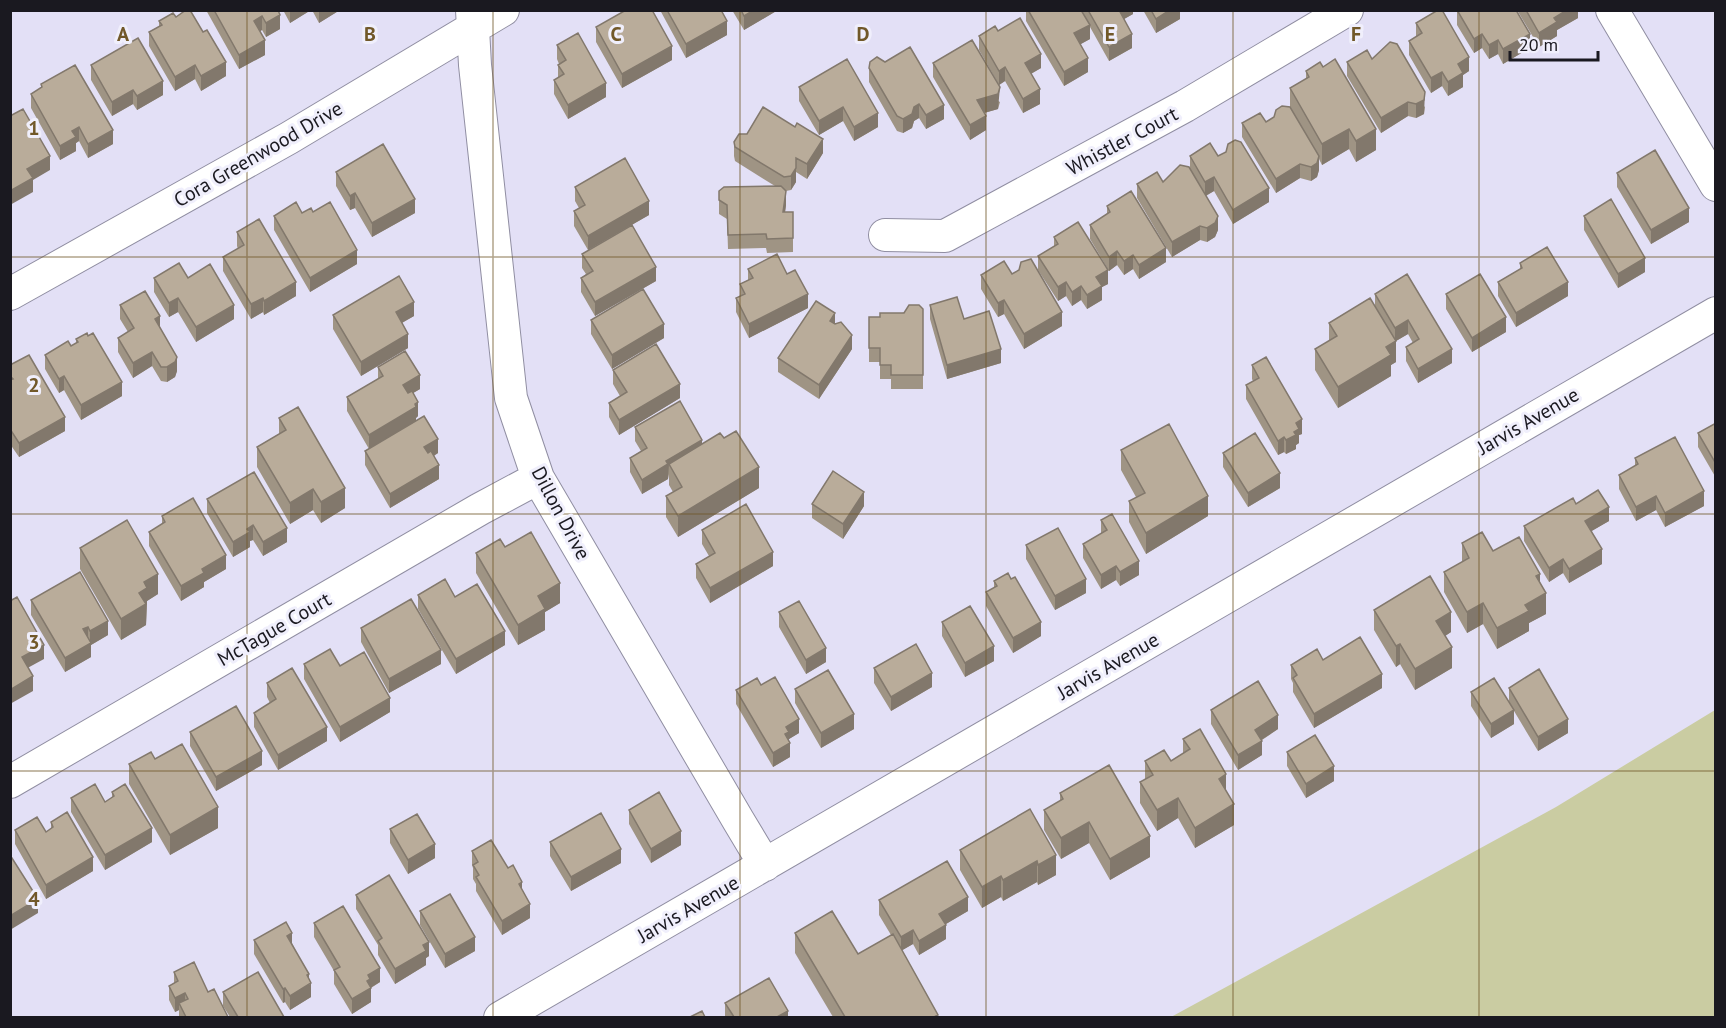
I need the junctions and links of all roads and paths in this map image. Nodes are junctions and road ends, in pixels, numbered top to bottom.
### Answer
1 (503, 10) edge
2 (1347, 10) edge
3 (1612, 10) edge
4 (472, 19) edge
5 (1716, 185) edge
6 (885, 235) dead end
7 (10, 294) edge
8 (1716, 312) edge
9 (538, 478) junction
10 (10, 782) edge
11 (765, 865) junction
12 (500, 1017) edge

1 - 4 street, Cora Greenwood Drive
2 - 6 street, Whistler Court
3 - 5 street
4 - 7 street, Cora Greenwood Drive
4 - 9 street, Dillon Drive
8 - 11 street, Jarvis Avenue
9 - 10 street, McTague Court
9 - 11 street, Dillon Drive
11 - 12 street, Jarvis Avenue

